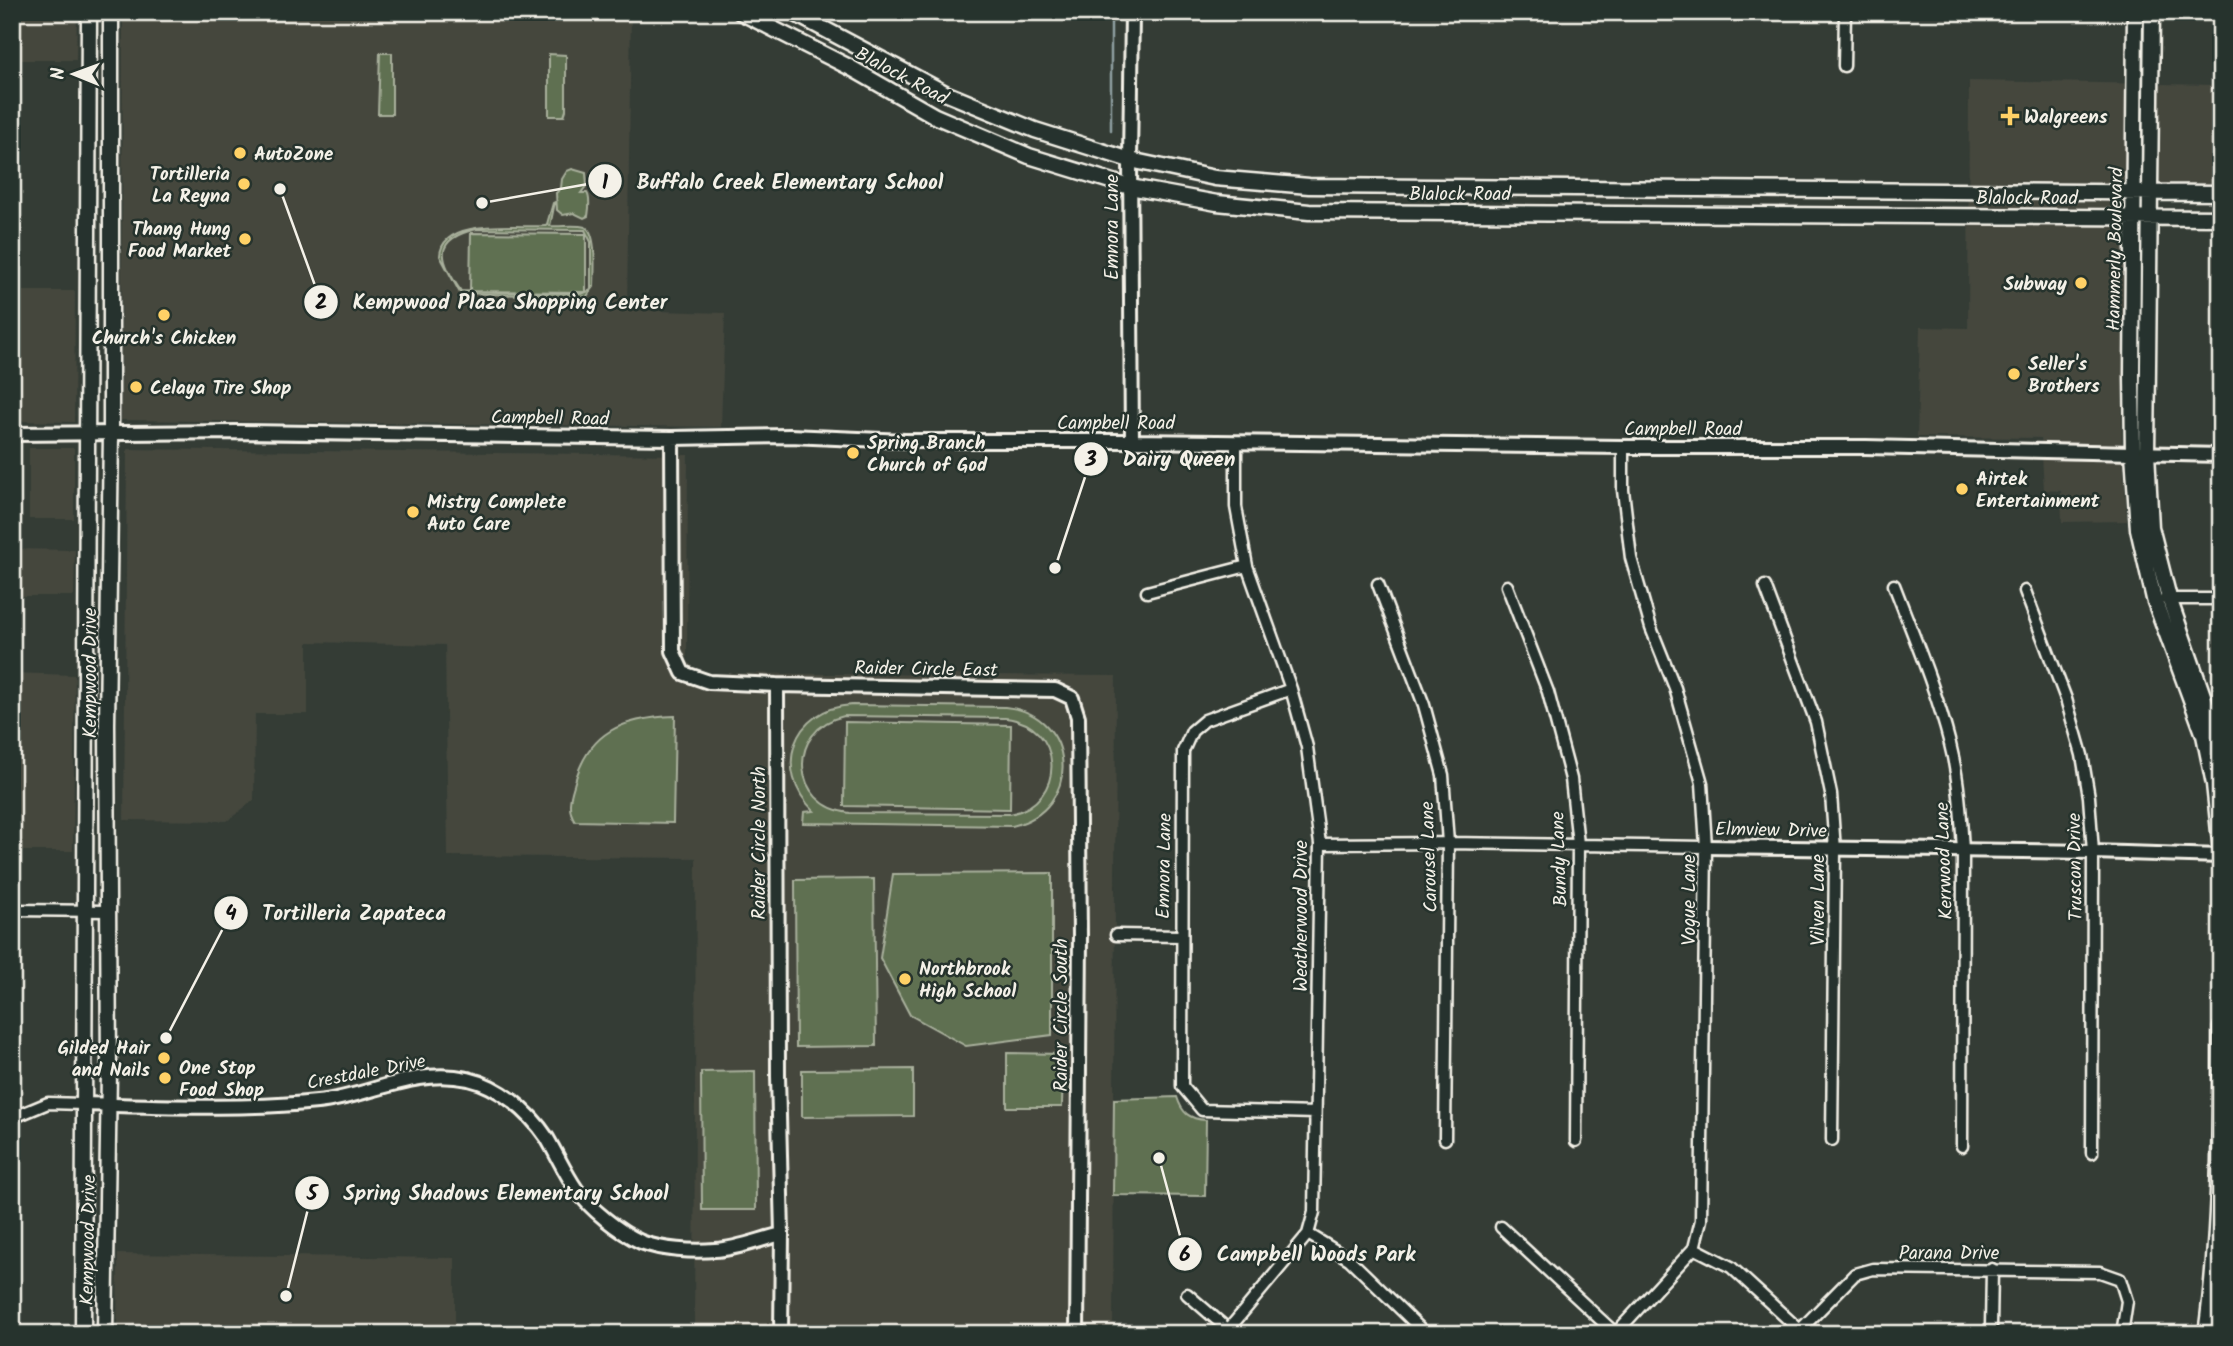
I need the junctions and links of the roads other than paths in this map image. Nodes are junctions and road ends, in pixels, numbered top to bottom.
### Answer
1 (89, 12) edge
2 (111, 12) edge
3 (740, 12) edge
4 (792, 12) edge
5 (1132, 12) edge
6 (1845, 12) edge
7 (2135, 12) edge
8 (2152, 12) edge
9 (89, 58) junction
10 (111, 59) junction
11 (1844, 66) dead end
12 (1130, 160) junction
13 (1130, 187) junction
14 (1389, 187) junction
15 (1559, 188) junction
16 (1742, 191) junction
17 (1983, 191) junction
18 (2134, 192) junction
19 (2150, 192) junction
20 (2221, 193) edge
21 (1387, 212) junction
22 (1558, 213) junction
23 (1741, 215) junction
24 (1979, 216) junction
25 (2134, 217) junction
26 (2150, 217) junction
27 (2221, 218) edge
28 (111, 290) junction
29 (88, 292) junction
30 (12, 434) edge
31 (88, 434) junction
32 (111, 434) junction
33 (672, 438) junction
34 (1132, 441) junction
35 (1237, 443) junction
36 (1623, 447) junction
37 (2140, 453) junction
38 (2221, 455) edge
39 (1247, 566) junction
40 (1378, 584) dead end
41 (1894, 585) dead end
42 (1507, 586) dead end
43 (1765, 586) dead end
44 (2025, 591) dead end
45 (1147, 592) dead end
46 (108, 599) junction
47 (2162, 599) junction
48 (2221, 599) edge
49 (87, 607) junction
50 (777, 685) junction
51 (1291, 689) junction
52 (1072, 698) joint
53 (86, 721) junction
54 (107, 724) junction
55 (2214, 732) edge
56 (2221, 747) edge
57 (1448, 843) junction
58 (1320, 844) junction
59 (1578, 844) junction
60 (1706, 847) junction
61 (1835, 850) junction
62 (1963, 851) junction
63 (2094, 852) junction
64 (2221, 854) edge
65 (12, 910) edge
66 (84, 911) junction
67 (107, 911) junction
68 (1116, 935) dead end
69 (1181, 936) junction
70 (108, 980) junction
71 (84, 981) junction
72 (2221, 1027) edge
73 (83, 1104) junction
74 (108, 1105) junction
75 (1315, 1113) junction
76 (12, 1118) edge
77 (2220, 1123) edge
78 (1445, 1139) dead end
79 (1832, 1140) dead end
80 (1576, 1141) dead end
81 (1962, 1146) dead end
82 (2092, 1153) dead end
83 (2218, 1220) edge
84 (83, 1227) junction
85 (106, 1227) junction
86 (1501, 1227) dead end
87 (782, 1234) junction
88 (1308, 1234) junction
89 (1694, 1248) junction
90 (1992, 1269) junction
91 (1187, 1294) dead end
92 (1991, 1327) dead end
93 (1231, 1332) edge
94 (1802, 1332) edge
95 (83, 1334) edge
96 (105, 1334) edge
97 (781, 1334) edge
98 (1077, 1334) edge
99 (1426, 1334) edge
100 (1615, 1334) edge
101 (2122, 1334) edge
102 (2206, 1334) edge

1 - 9 main road, Kempwood Drive
2 - 10 main road, Kempwood Drive
3 - 13 main road, Blalock Road
4 - 12 main road, Blalock Road
5 - 12 street, Emnora Lane
6 - 11 street
7 - 18 main road, Hammerly Boulevard
8 - 19 main road, Hammerly Boulevard
9 - 10 main road
9 - 29 main road, Kempwood Drive
10 - 28 main road, Kempwood Drive
12 - 13 street, Emnora Lane
12 - 14 main road, Blalock Road
13 - 21 main road, Blalock Road
13 - 34 street, Emnora Lane
14 - 15 main road, Blalock Road
14 - 21 main road
15 - 16 main road, Blalock Road
15 - 22 main road
16 - 17 main road, Blalock Road
16 - 23 main road
17 - 18 main road, Blalock Road
17 - 24 main road
18 - 19 main road, Blalock Road
18 - 25 main road, Hammerly Boulevard
19 - 20 main road, Blalock Road
19 - 26 main road, Hammerly Boulevard
21 - 22 main road, Blalock Road
22 - 23 main road, Blalock Road
23 - 24 main road, Blalock Road
24 - 25 main road, Blalock Road
25 - 26 main road, Blalock Road
25 - 37 main road, Hammerly Boulevard
26 - 27 main road, Blalock Road
26 - 37 main road, Hammerly Boulevard
28 - 29 main road
28 - 32 main road, Kempwood Drive
29 - 31 main road, Kempwood Drive
30 - 31 street, Campbell Road
31 - 32 street, Campbell Road
31 - 49 main road, Kempwood Drive
32 - 33 street, Campbell Road
32 - 46 main road, Kempwood Drive
33 - 34 street, Campbell Road
33 - 50 street
34 - 35 street, Campbell Road
35 - 36 street, Campbell Road
35 - 39 street, Weatherwood Drive
36 - 37 street, Campbell Road
36 - 60 street, Vogue Lane
37 - 38 street, Campbell Road
37 - 47 main road, Hammerly Boulevard
39 - 45 street
39 - 51 street, Weatherwood Drive
40 - 57 street, Carousel Lane
41 - 62 street, Kerrwood Lane
42 - 59 street, Bundy Lane
43 - 61 street, Vilven Lane
44 - 63 street, Truscon Drive
46 - 49 main road
46 - 54 main road, Kempwood Drive
47 - 48 street
47 - 55 main road, Hammerly Boulevard
49 - 53 main road, Kempwood Drive
50 - 52 street, Raider Circle East
50 - 87 street, Raider Circle North
51 - 58 street, Weatherwood Drive
51 - 69 street, Emnora Lane
52 - 98 street, Raider Circle South
53 - 54 main road
53 - 66 main road, Kempwood Drive
54 - 67 main road, Kempwood Drive
55 - 56 main road, Hammerly Boulevard
55 - 64 main road, Hammerly Boulevard
57 - 58 street, Elmview Drive
57 - 59 street, Elmview Drive
57 - 78 street, Carousel Lane
58 - 75 street, Weatherwood Drive
59 - 60 street, Elmview Drive
59 - 80 street, Bundy Lane
60 - 61 street, Elmview Drive
60 - 89 street, Vogue Lane
61 - 62 street, Elmview Drive
61 - 79 street, Vilven Lane
62 - 63 street, Elmview Drive
62 - 81 street, Kerrwood Lane
63 - 64 street, Elmview Drive
63 - 82 street, Truscon Drive
65 - 66 street
66 - 67 street
66 - 71 main road, Kempwood Drive
67 - 70 main road, Kempwood Drive
68 - 69 street
69 - 75 street, Emnora Lane
70 - 71 main road
70 - 74 main road, Kempwood Drive
71 - 73 main road, Kempwood Drive
72 - 77 main road
73 - 74 street, Crestdale Drive
73 - 76 street, Crestdale Drive
73 - 84 main road, Kempwood Drive
74 - 85 main road, Kempwood Drive
74 - 87 street, Crestdale Drive
75 - 88 street, Weatherwood Drive
77 - 83 main road
83 - 102 main road
84 - 85 main road
84 - 95 main road, Kempwood Drive
85 - 96 main road, Kempwood Drive
86 - 100 street
87 - 97 street, Raider Circle North
88 - 93 street, Weatherwood Drive
88 - 99 street
89 - 94 street
89 - 100 street
90 - 92 street
90 - 94 street, Parana Drive
90 - 101 street, Parana Drive
91 - 93 street

